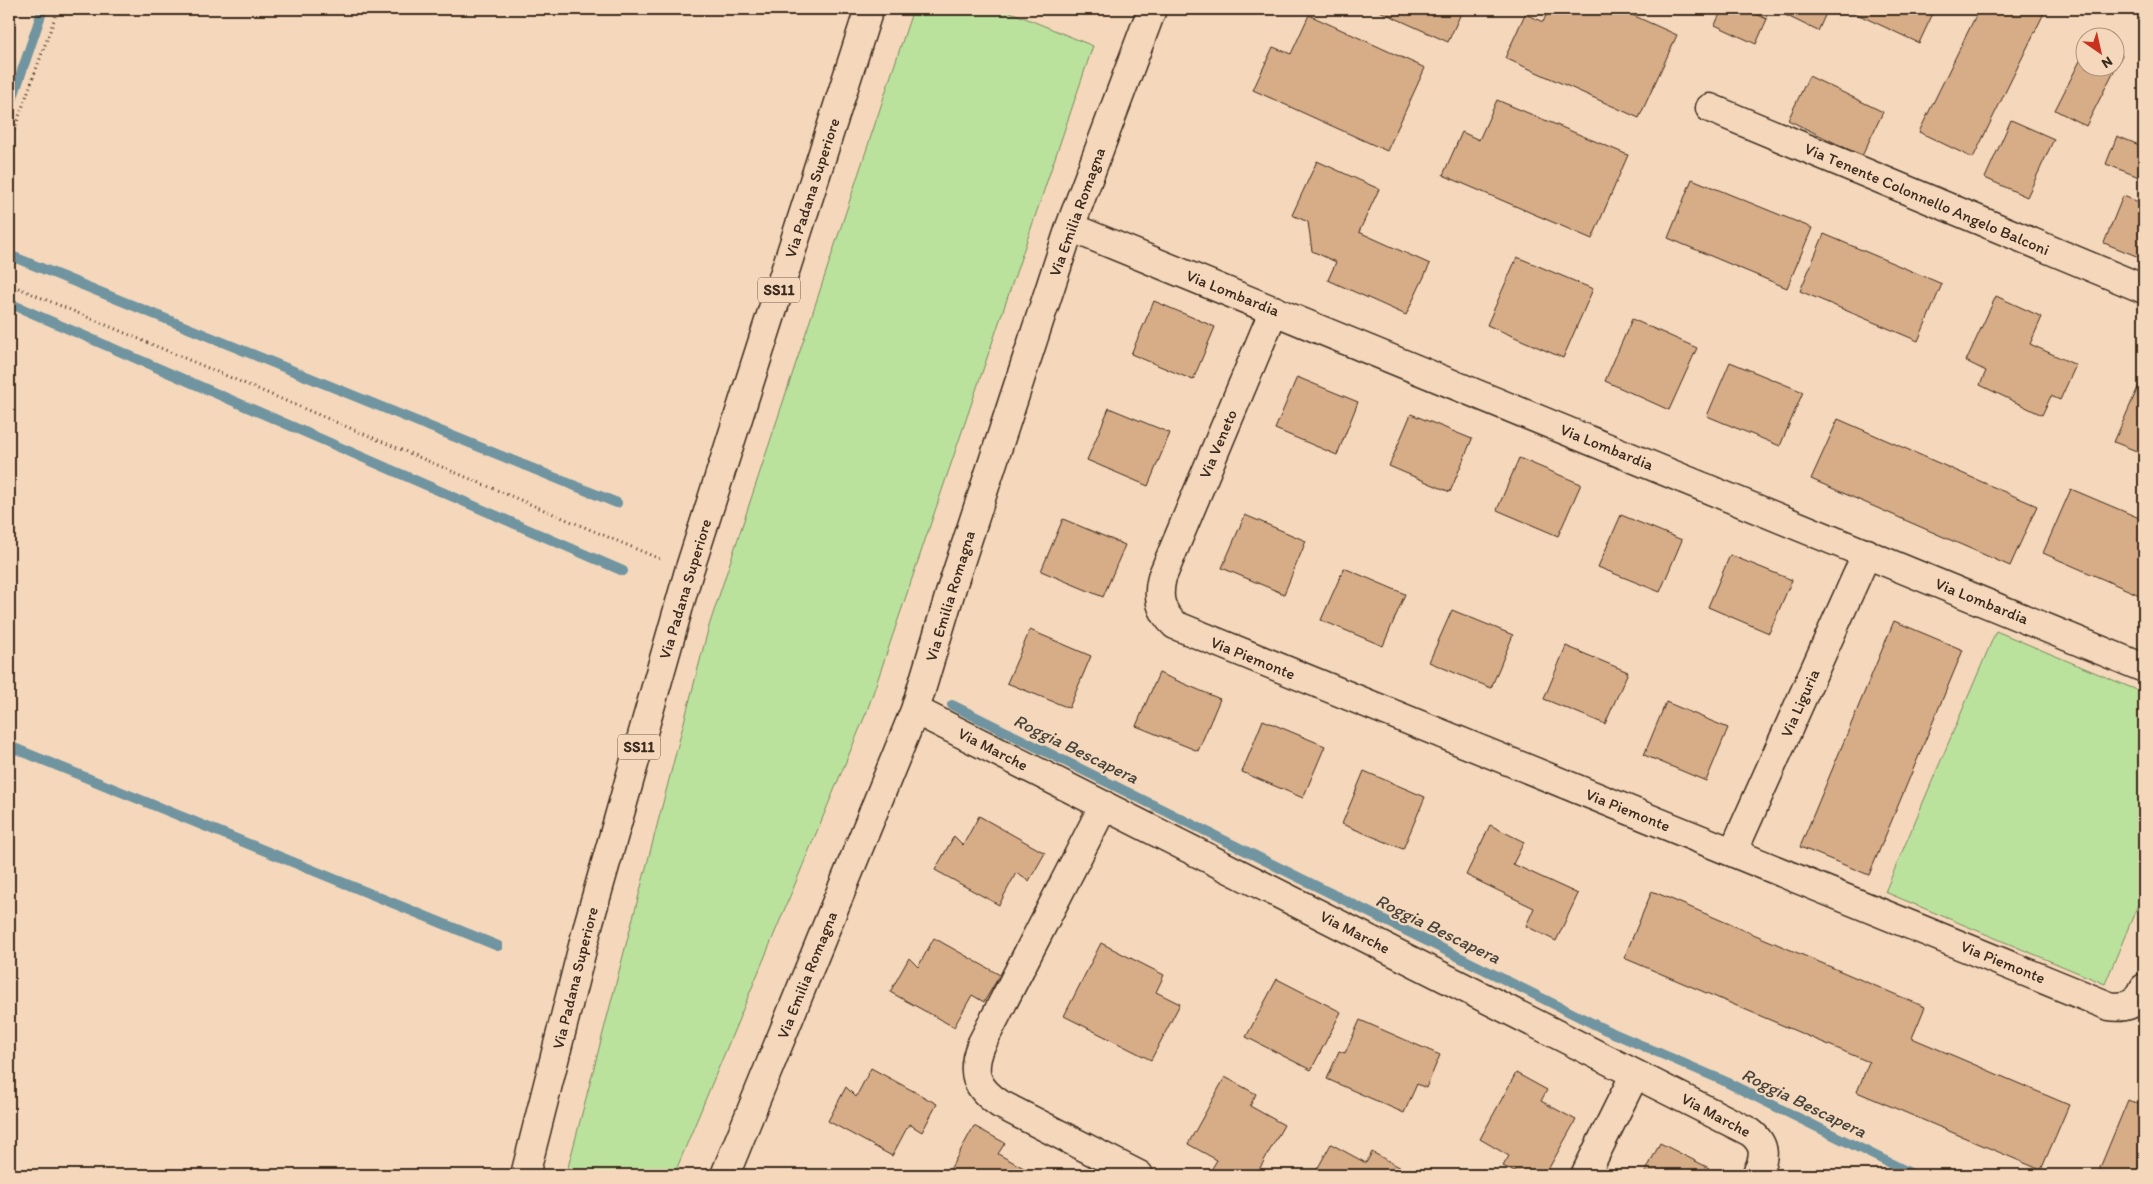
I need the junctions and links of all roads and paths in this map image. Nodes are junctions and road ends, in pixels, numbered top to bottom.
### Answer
1 (58, 9) edge
2 (869, 9) edge
3 (1152, 9) edge
4 (1710, 108) dead end
5 (9, 144) edge
6 (1070, 227) junction
7 (9, 284) edge
8 (2144, 289) edge
9 (1274, 310) junction
10 (1867, 554) junction
11 (689, 571) junction
12 (1162, 577) joint
13 (2144, 668) edge
14 (915, 710) junction
15 (1104, 805) junction
16 (1733, 852) junction
17 (2138, 996) edge
18 (1635, 1074) junction
19 (525, 1175) edge
20 (725, 1175) edge
21 (1139, 1175) edge
22 (1585, 1175) edge
23 (1756, 1175) edge

1 - 5 path
2 - 11 street, Via Padana Superiore / SS11
3 - 6 street, Via Emilia Romagna
4 - 8 street, Via Tenente Colonnello Angelo Balconi
6 - 9 street, Via Lombardia
6 - 14 street, Via Emilia Romagna
7 - 11 path
9 - 10 street, Via Lombardia
9 - 12 street, Via Veneto
10 - 13 street, Via Lombardia
10 - 16 street, Via Liguria
11 - 19 street, Via Padana Superiore / SS11
12 - 16 street, Via Piemonte
14 - 15 street, Via Marche
14 - 20 street, Via Emilia Romagna
15 - 18 street, Via Marche
15 - 21 street
16 - 17 street, Via Piemonte
18 - 22 street
18 - 23 street, Via Marche

